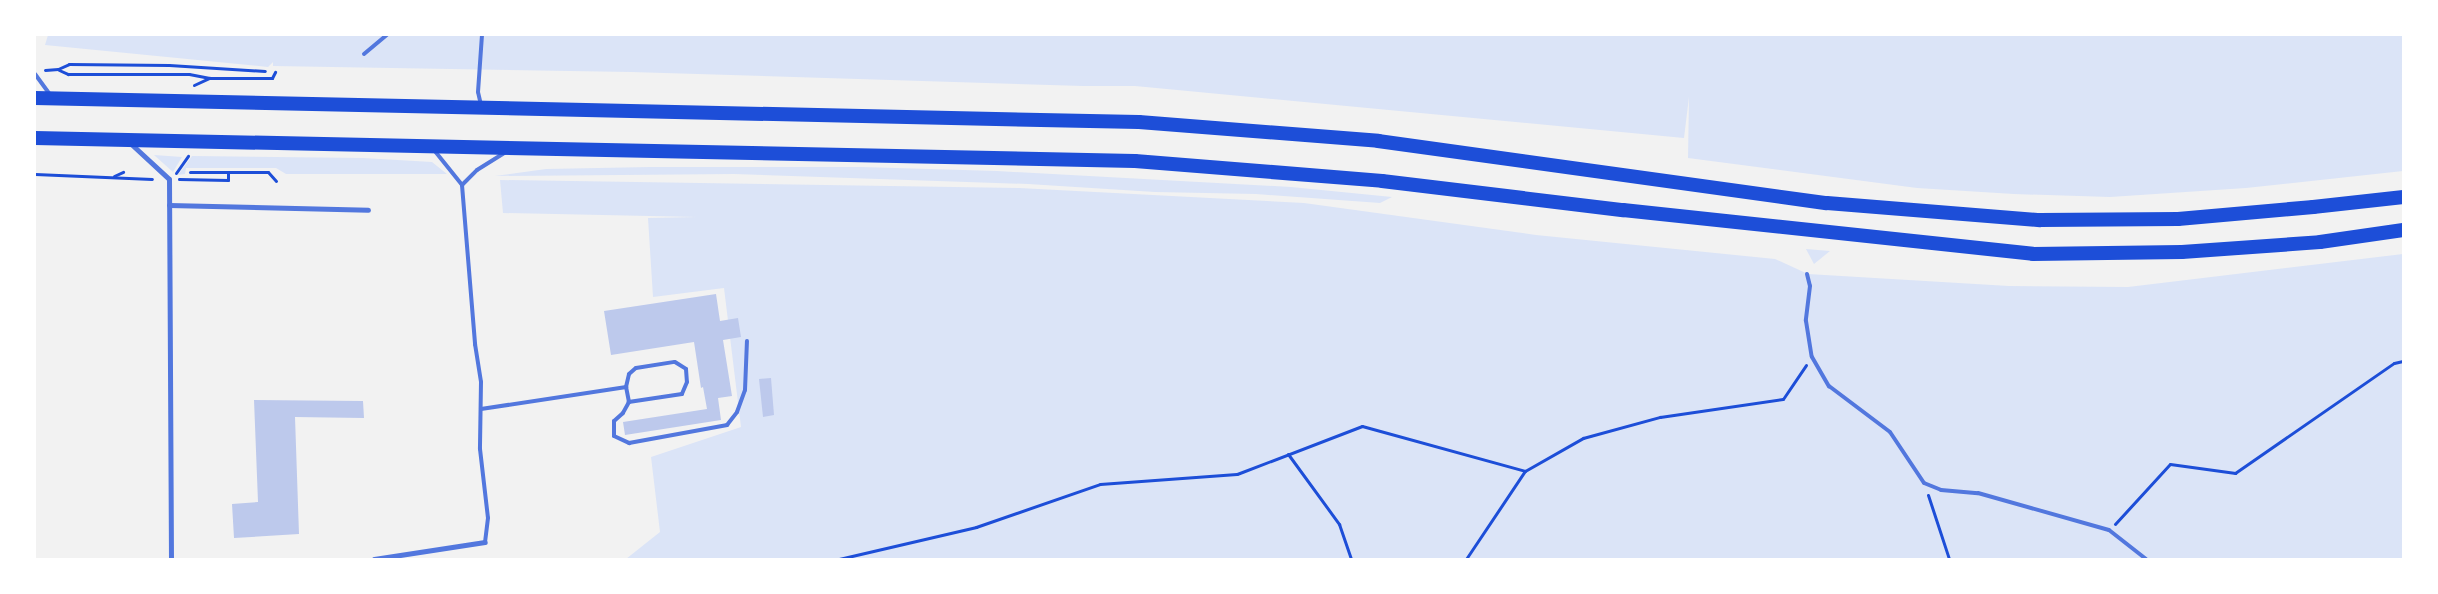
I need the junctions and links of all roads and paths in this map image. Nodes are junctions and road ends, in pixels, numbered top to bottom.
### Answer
1 (387, 35) edge
2 (482, 35) edge
3 (364, 54) dead end
4 (58, 69) junction
5 (41, 70) dead end
6 (265, 71) dead end
7 (275, 72) dead end
8 (35, 74) edge
9 (35, 98) edge
10 (52, 98) junction
11 (482, 107) junction
12 (35, 138) edge
13 (127, 140) junction
14 (203, 142) junction
15 (430, 147) junction
16 (512, 148) junction
17 (123, 172) dead end
18 (190, 172) dead end
19 (228, 172) junction
20 (35, 174) edge
21 (114, 176) junction
22 (158, 179) dead end
23 (169, 179) junction
24 (182, 179) dead end
25 (276, 181) dead end
26 (462, 185) junction
27 (2403, 197) edge
28 (169, 205) junction
29 (368, 210) dead end
30 (2403, 230) edge
31 (1807, 274) dead end
32 (746, 341) dead end
33 (1812, 357) junction
34 (2403, 361) edge
35 (626, 387) junction
36 (629, 402) junction
37 (481, 409) junction
38 (1288, 454) junction
39 (1525, 471) junction
40 (1924, 483) junction
41 (2109, 530) junction
42 (485, 542) joint
43 (171, 559) edge
44 (374, 559) edge
45 (839, 559) edge
46 (1351, 559) edge
47 (1466, 559) edge
48 (1949, 559) edge
49 (2146, 559) edge

1 - 3 lane
2 - 11 lane
4 - 5 path
4 - 6 path
4 - 7 path
8 - 10 lane
9 - 10 highway
10 - 11 highway
11 - 27 highway
12 - 13 highway
13 - 14 highway
13 - 23 street
14 - 15 highway
14 - 23 path
15 - 16 highway
15 - 26 lane
16 - 26 lane
16 - 30 highway
17 - 21 path
18 - 19 path
19 - 24 path
19 - 25 path
20 - 21 path
21 - 22 path
23 - 28 street
26 - 37 lane
28 - 29 street
28 - 43 street
31 - 33 lane
32 - 36 lane
33 - 39 path
33 - 40 lane
34 - 41 path
35 - 36 lane
35 - 36 lane
35 - 37 lane
37 - 42 lane
38 - 39 path
38 - 45 path
38 - 46 path
39 - 47 path
40 - 41 lane
40 - 48 path
41 - 49 lane
42 - 44 street

